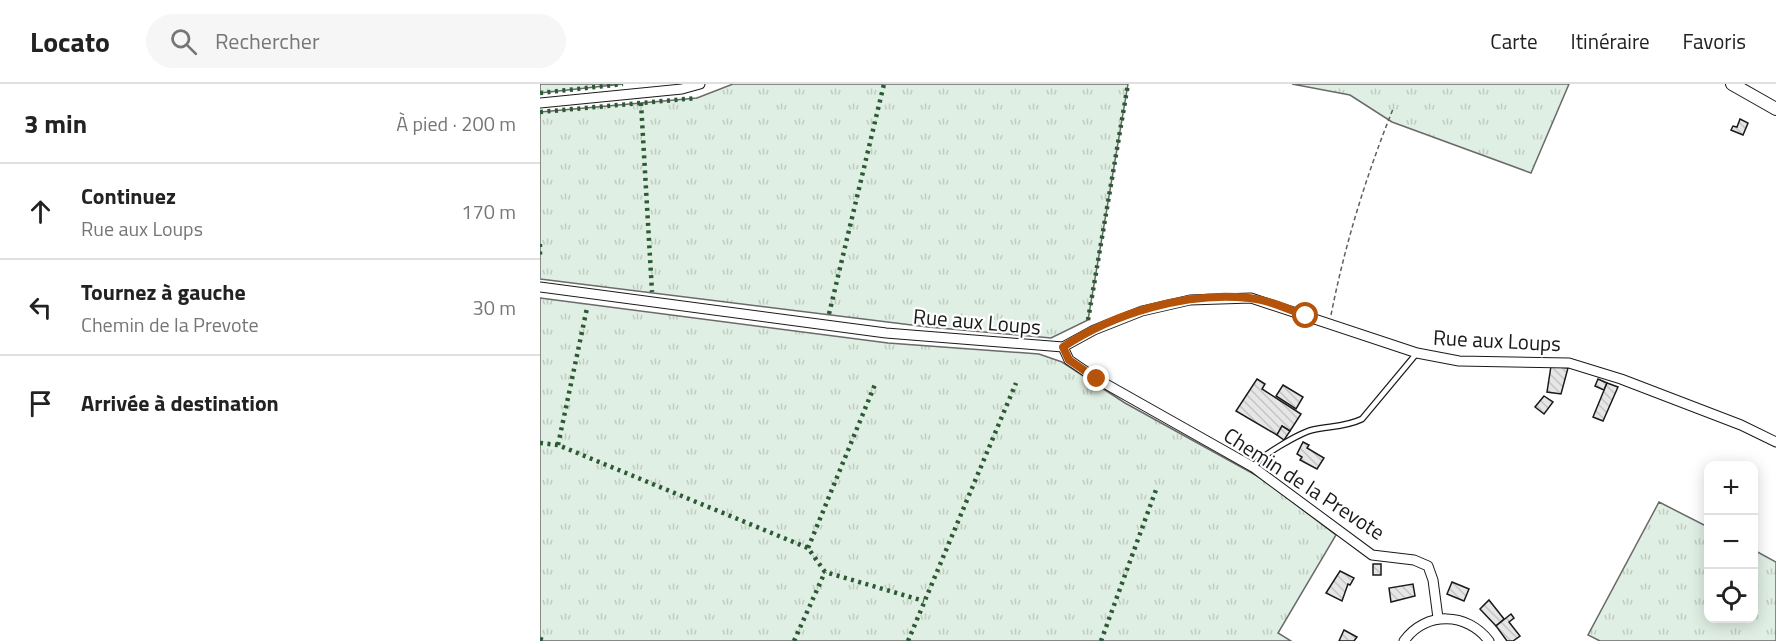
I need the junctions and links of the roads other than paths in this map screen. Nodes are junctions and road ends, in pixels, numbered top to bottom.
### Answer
1 (700, 84) edge
2 (1732, 84) edge
3 (540, 103) edge
4 (1776, 109) edge
5 (540, 287) edge
6 (1063, 347) junction
7 (1417, 353) junction
8 (1776, 442) edge
9 (1253, 467) junction
10 (1438, 618) junction
11 (1404, 641) edge
12 (1489, 641) edge

1 - 3 street
2 - 4 street
5 - 6 street, Rue aux Loups
6 - 7 street, Rue aux Loups
6 - 9 street, Chemin de la Prevote
7 - 8 street, Rue aux Loups
7 - 9 lane
9 - 10 street, Chemin de la Prevote
10 - 11 street
10 - 12 street

